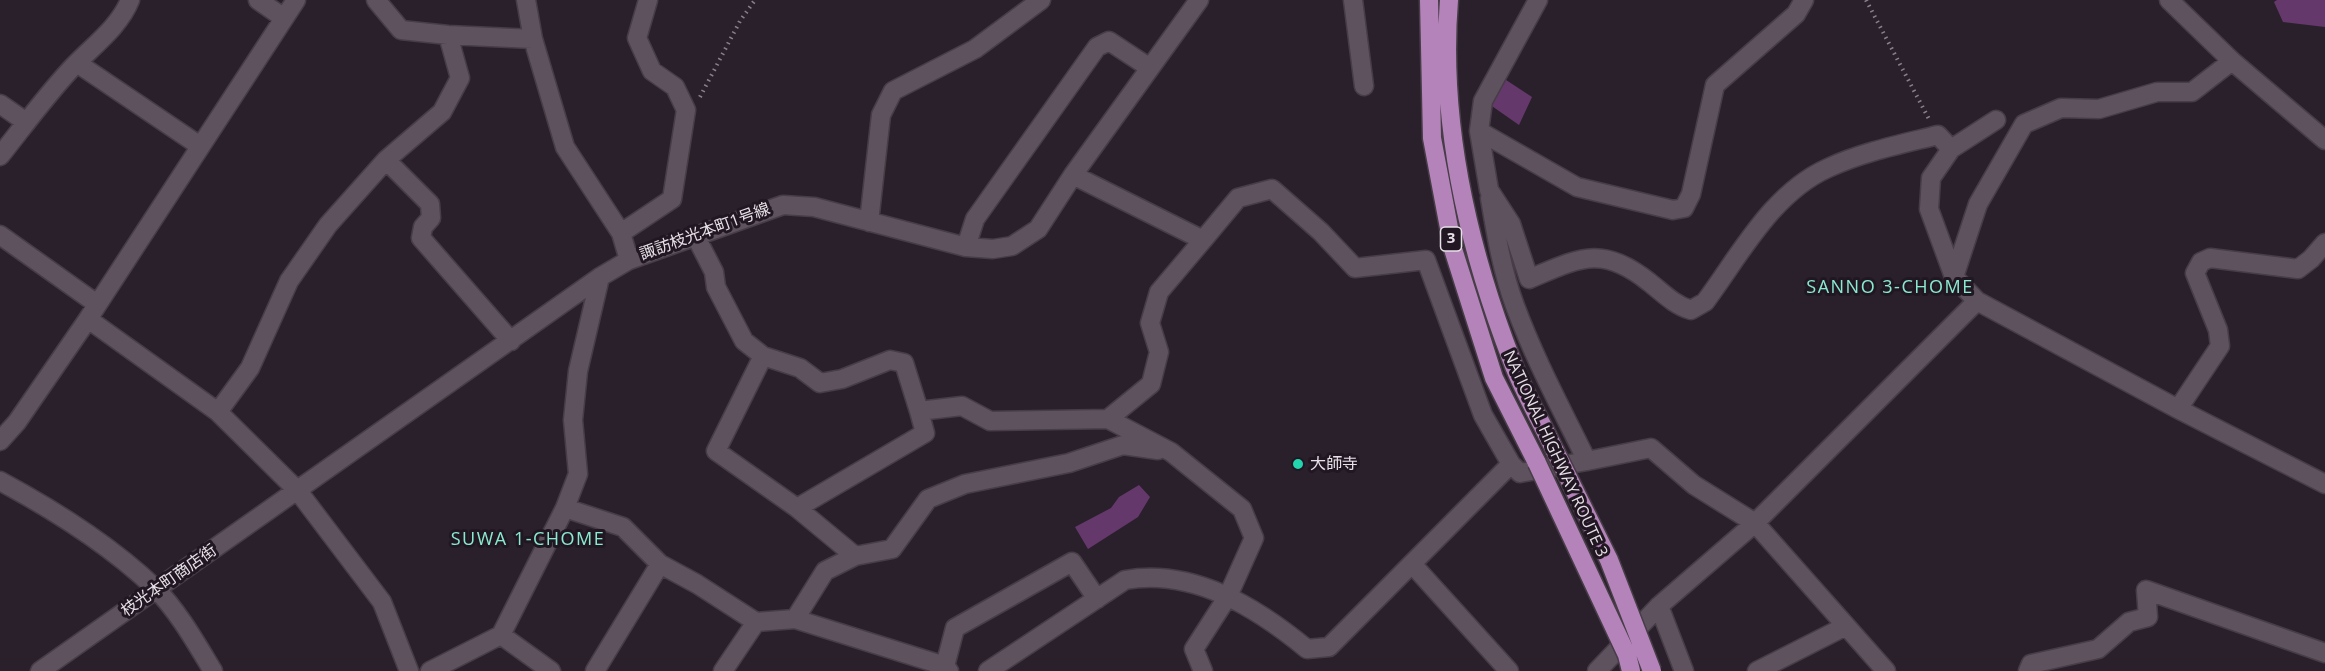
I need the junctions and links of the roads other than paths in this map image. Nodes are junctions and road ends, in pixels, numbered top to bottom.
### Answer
1 (130, 0) edge
2 (258, 0) edge
3 (296, 0) edge
4 (376, 0) edge
5 (526, 0) edge
6 (648, 0) edge
7 (1041, 0) edge
8 (1199, 0) edge
9 (1353, 0) edge
10 (1429, 0) edge
11 (1449, 0) edge
12 (1538, 0) edge
13 (1804, 0) edge
14 (2169, 0) edge
15 (284, 18) junction
16 (448, 35) junction
17 (533, 39) junction
18 (2232, 61) junction
19 (77, 63) junction
20 (1150, 68) junction
21 (1364, 86) dead end
22 (0, 104) edge
23 (1996, 120) dead end
24 (26, 123) junction
25 (1479, 131) junction
26 (2325, 140) edge
27 (200, 146) junction
28 (1951, 149) junction
29 (0, 156) edge
30 (386, 160) junction
31 (1073, 175) junction
32 (1489, 190) junction
33 (869, 222) junction
34 (621, 233) junction
35 (0, 235) edge
36 (695, 235) junction
37 (1203, 240) junction
38 (2325, 243) edge
39 (966, 247) junction
40 (629, 260) junction
41 (600, 277) junction
42 (1954, 277) junction
43 (1977, 301) junction
44 (93, 311) junction
45 (511, 341) junction
46 (763, 356) junction
47 (2178, 409) junction
48 (919, 411) junction
49 (219, 412) junction
50 (1108, 419) junction
51 (0, 441) edge
52 (1171, 452) junction
53 (1587, 462) junction
54 (1511, 464) junction
55 (0, 481) edge
56 (2325, 483) edge
57 (298, 491) junction
58 (565, 508) junction
59 (797, 508) junction
60 (1755, 523) junction
61 (855, 556) junction
62 (660, 564) junction
63 (1413, 565) junction
64 (156, 589) junction
65 (1228, 596) junction
66 (1096, 599) junction
67 (1659, 606) junction
68 (795, 619) junction
69 (756, 622) junction
70 (1846, 626) junction
71 (501, 634) junction
72 (2325, 653) edge
73 (947, 668) edge
74 (40, 671) edge
75 (213, 671) edge
76 (409, 671) edge
77 (430, 671) edge
78 (551, 671) edge
79 (595, 671) edge
80 (723, 671) edge
81 (988, 671) edge
82 (1203, 671) edge
83 (1509, 671) edge
84 (1597, 671) edge
85 (1631, 671) edge
86 (1652, 671) edge
87 (1684, 671) edge
88 (1758, 671) edge
89 (1886, 671) edge
90 (2028, 671) edge

1 - 19 street
2 - 15 street
3 - 15 street
4 - 16 street
5 - 17 street
6 - 34 street
7 - 33 street
8 - 20 street, 諏訪枝光本町1号線
9 - 21 street
10 - 85 highway, NATIONAL HIGHWAY ROUTE 3 / 3, bridge
11 - 86 highway, NATIONAL HIGHWAY ROUTE 3 / 3, bridge
12 - 25 street
13 - 25 street
14 - 18 street
15 - 27 street
16 - 17 street
16 - 30 street
17 - 34 street
18 - 26 street
18 - 42 street
19 - 24 street
19 - 27 street
20 - 31 street, 諏訪枝光本町1号線
20 - 39 street
22 - 24 street
23 - 28 street
24 - 29 street
25 - 32 street
27 - 44 street
28 - 32 street
28 - 42 street
30 - 45 street
30 - 49 street
31 - 37 street
31 - 39 street, 諏訪枝光本町1号線
32 - 53 street
33 - 36 street, 諏訪枝光本町1号線
33 - 39 street, 諏訪枝光本町1号線
34 - 40 street
35 - 44 street
36 - 40 street, 諏訪枝光本町1号線
36 - 46 street
37 - 50 street
37 - 54 street
38 - 47 street
40 - 41 street, 諏訪枝光本町1号線
41 - 45 street, 諏訪枝光本町1号線
41 - 58 street
42 - 43 street
43 - 47 street
43 - 60 street
44 - 49 street
44 - 51 street
45 - 57 street, 諏訪枝光本町1号線
46 - 48 street
46 - 59 street
47 - 56 street
48 - 50 street
48 - 59 street
49 - 57 street
50 - 52 street
52 - 61 street
52 - 65 street
53 - 54 street
53 - 60 street
54 - 63 street
55 - 64 street
57 - 64 street, 枝光本町商店街
57 - 76 street
58 - 62 street
58 - 71 street
59 - 61 street
60 - 67 street
60 - 70 street
61 - 68 street
62 - 69 street
62 - 79 street
63 - 65 street
63 - 83 street
64 - 74 street, 枝光本町商店街
64 - 75 street
65 - 66 street
65 - 82 street
66 - 73 street
66 - 81 street
67 - 84 street
67 - 87 street
68 - 69 street
68 - 73 street
69 - 80 street
70 - 88 street
70 - 89 street
71 - 77 street
71 - 78 street
72 - 90 street

